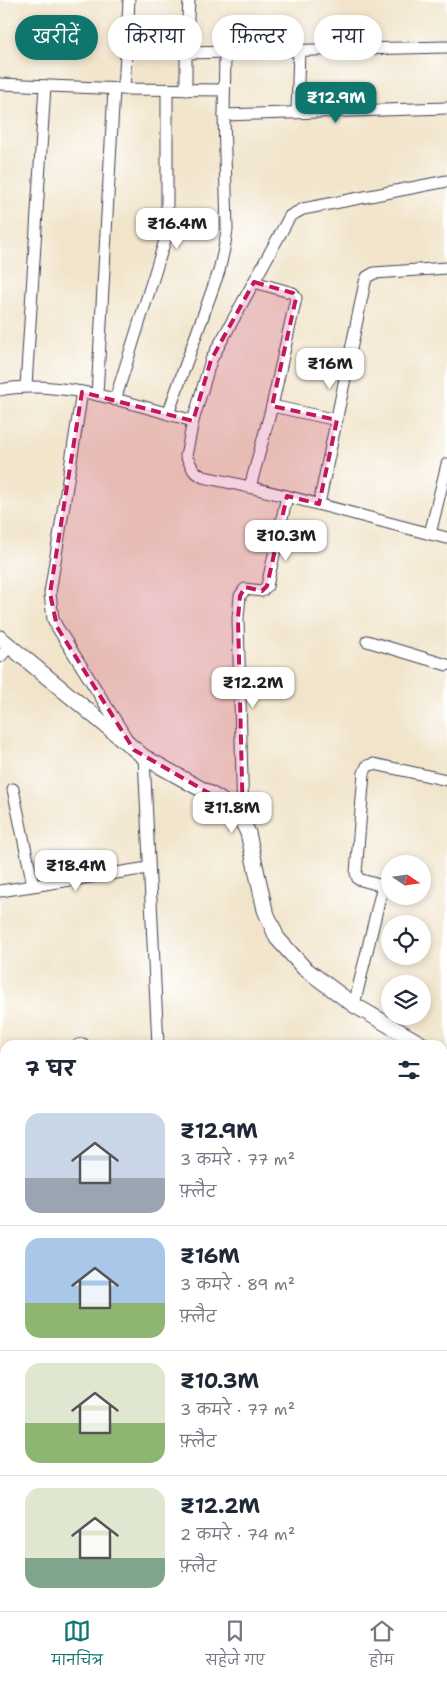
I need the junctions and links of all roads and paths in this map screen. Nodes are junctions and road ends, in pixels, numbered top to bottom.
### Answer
1 (129, 0) edge
2 (189, 0) edge
3 (188, 15) edge
4 (447, 47) edge
5 (304, 50) edge
6 (186, 60) edge
7 (225, 60) edge
8 (299, 60) edge
9 (0, 84) edge
10 (45, 86) junction
11 (119, 89) junction
12 (167, 90) junction
13 (186, 90) junction
14 (224, 90) junction
15 (447, 108) edge
16 (297, 112) junction
17 (224, 115) junction
18 (447, 180) edge
19 (447, 268) edge
20 (254, 282) junction
21 (26, 386) junction
22 (0, 390) edge
23 (82, 392) junction
24 (97, 395) junction
25 (115, 400) junction
26 (272, 406) junction
27 (168, 414) junction
28 (337, 420) junction
29 (193, 421) junction
30 (447, 464) edge
31 (250, 487) junction
32 (288, 496) junction
33 (318, 504) junction
34 (430, 534) junction
35 (447, 538) edge
36 (367, 641) dead end
37 (3, 647) edge
38 (447, 665) edge
39 (139, 754) junction
40 (447, 780) edge
41 (13, 790) dead end
42 (243, 821) junction
43 (148, 868) junction
44 (33, 885) junction
45 (0, 891) edge
46 (354, 1005) junction
47 (158, 1040) edge
48 (414, 1040) edge

1 - 11 street
2 - 3 street
4 - 5 street
6 - 13 street
7 - 14 street
8 - 16 street
9 - 10 street
10 - 11 street
10 - 21 street
11 - 12 street
11 - 24 street
12 - 13 street
12 - 25 street
13 - 14 street
14 - 17 street
15 - 16 street
16 - 17 street
17 - 27 street
18 - 20 street
19 - 28 street
20 - 26 street
20 - 29 street
21 - 22 street
21 - 23 street
23 - 24 street
23 - 39 street
24 - 25 street
25 - 27 street
26 - 28 street
26 - 31 street
27 - 29 street
28 - 33 street
29 - 31 street
30 - 34 street
31 - 32 street
32 - 33 street
32 - 42 street
33 - 34 street
34 - 35 street
36 - 38 street
37 - 39 street
39 - 42 street
39 - 43 street
40 - 46 street
41 - 44 street
42 - 46 street
43 - 44 street
43 - 47 street
44 - 45 street
46 - 48 street

